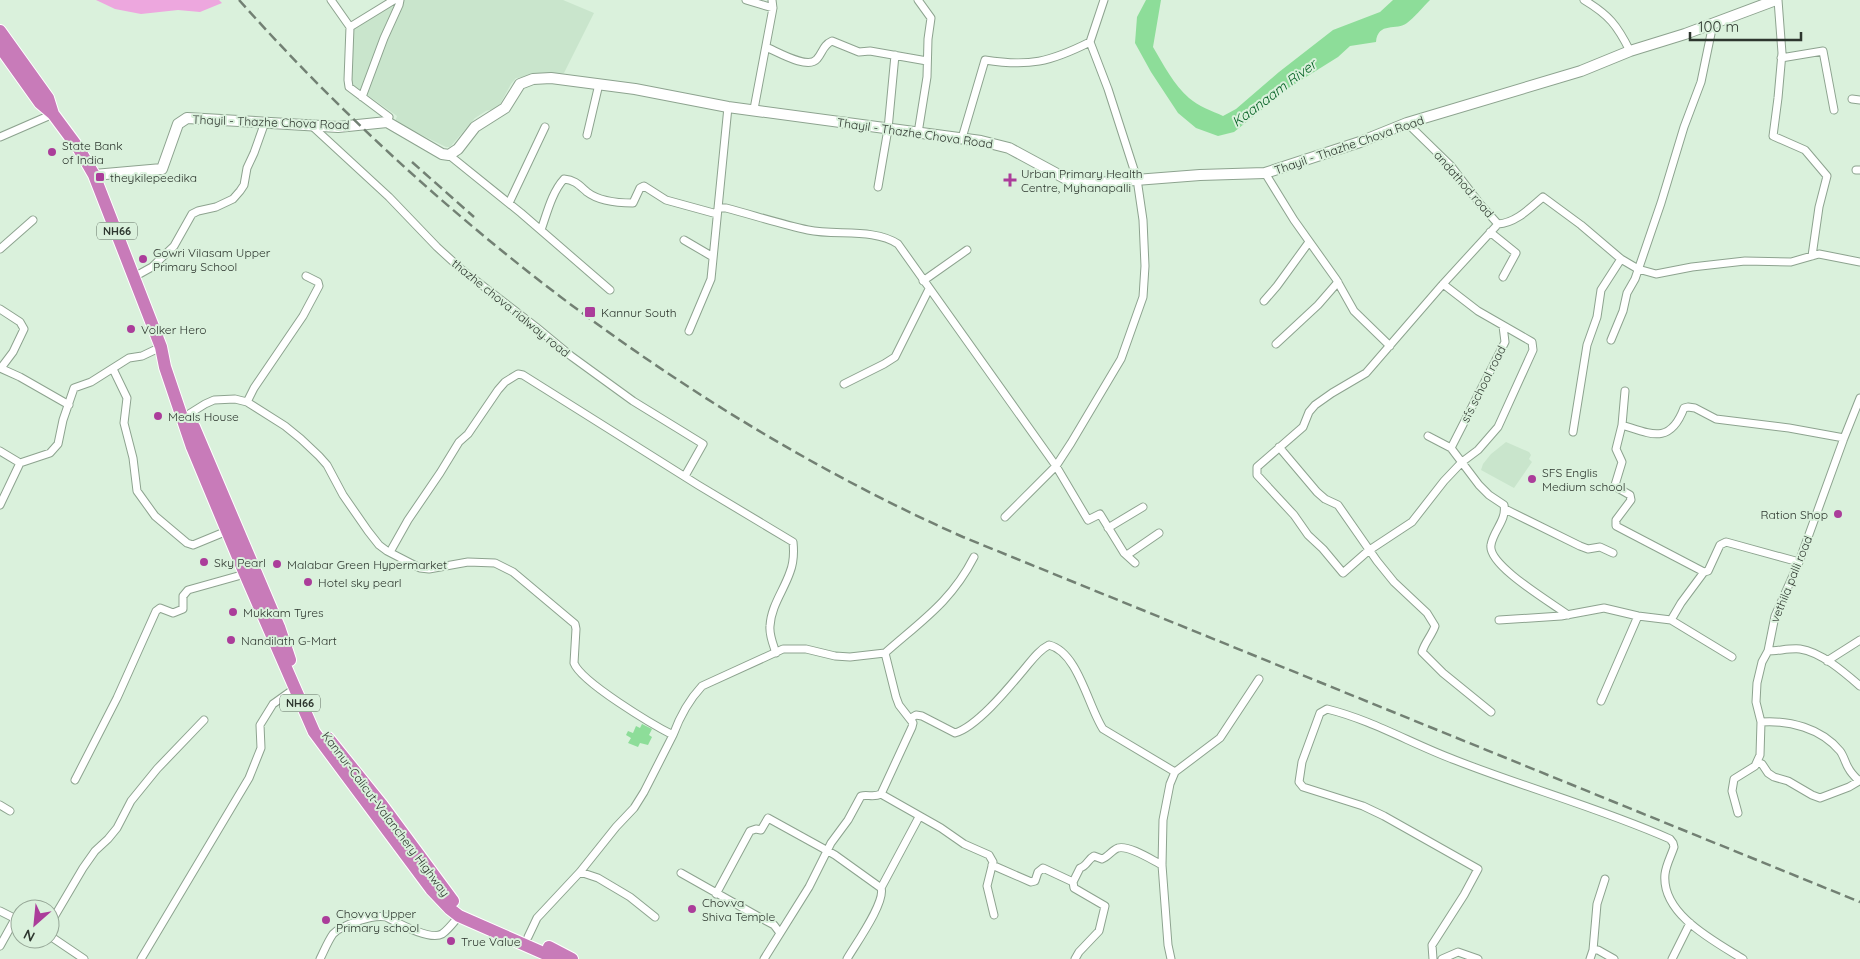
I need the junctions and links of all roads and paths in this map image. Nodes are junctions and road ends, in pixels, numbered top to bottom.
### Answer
1 (331, 0) edge
2 (394, 0) edge
3 (400, 0) edge
4 (746, 0) edge
5 (918, 0) edge
6 (1104, 0) edge
7 (1584, 0) edge
8 (1777, 0) edge
9 (772, 4) edge
10 (1713, 24) junction
11 (350, 28) junction
12 (0, 30) edge
13 (1090, 42) junction
14 (0, 47) edge
15 (766, 47) junction
16 (1630, 51) junction
17 (895, 55) junction
18 (1781, 58) junction
19 (928, 60) junction
20 (599, 84) junction
21 (362, 98) junction
22 (728, 107) junction
23 (754, 110) junction
24 (1834, 110) dead end
25 (53, 114) junction
26 (265, 122) junction
27 (387, 122) junction
28 (1407, 123) junction
29 (312, 125) junction
30 (545, 127) dead end
31 (888, 129) junction
32 (918, 133) junction
33 (587, 135) dead end
34 (0, 137) edge
35 (962, 138) junction
36 (449, 155) junction
37 (1265, 173) junction
38 (94, 175) junction
39 (1137, 179) junction
40 (878, 186) dead end
41 (509, 203) junction
42 (718, 211) junction
43 (33, 220) dead end
44 (1498, 224) junction
45 (541, 230) junction
46 (1490, 232) junction
47 (684, 240) dead end
48 (1309, 242) junction
49 (0, 250) edge
50 (967, 250) dead end
51 (1812, 256) junction
52 (713, 257) junction
53 (1621, 259) junction
54 (1860, 262) edge
55 (1638, 269) junction
56 (306, 276) dead end
57 (134, 277) junction
58 (1503, 277) dead end
59 (923, 280) junction
60 (1338, 282) junction
61 (1443, 284) junction
62 (929, 289) junction
63 (610, 290) dead end
64 (1264, 301) dead end
65 (0, 308) edge
66 (1503, 326) junction
67 (689, 331) dead end
68 (1611, 340) dead end
69 (1276, 344) dead end
70 (1390, 346) junction
71 (162, 351) junction
72 (0, 368) edge
73 (113, 369) junction
74 (844, 384) dead end
75 (1626, 391) dead end
76 (1860, 398) edge
77 (247, 402) junction
78 (69, 405) junction
79 (186, 416) junction
80 (1622, 425) junction
81 (1573, 432) dead end
82 (1428, 436) dead end
83 (1844, 438) junction
84 (1279, 448) junction
85 (1451, 448) junction
86 (0, 451) edge
87 (20, 462) junction
88 (1462, 462) junction
89 (1056, 466) junction
90 (685, 476) junction
91 (0, 504) edge
92 (1143, 507) dead end
93 (1505, 509) junction
94 (1005, 517) dead end
95 (1108, 528) junction
96 (227, 531) junction
97 (1159, 533) dead end
98 (1370, 549) junction
99 (390, 552) junction
100 (1613, 553) dead end
101 (1127, 556) junction
102 (974, 557) dead end
103 (1799, 562) junction
104 (1135, 563) dead end
105 (1704, 572) junction
106 (245, 574) junction
107 (1568, 615) junction
108 (1638, 616) junction
109 (1499, 620) dead end
110 (1671, 620) junction
111 (1860, 640) edge
112 (1768, 650) junction
113 (776, 653) junction
114 (885, 654) junction
115 (1732, 657) dead end
116 (1827, 661) junction
117 (1259, 679) dead end
118 (1860, 686) edge
119 (294, 689) junction
120 (1601, 701) dead end
121 (1491, 712) dead end
122 (911, 718) junction
123 (204, 720) dead end
124 (1761, 722) junction
125 (672, 735) junction
126 (1757, 762) junction
127 (1176, 772) junction
128 (75, 780) dead end
129 (1859, 781) edge
130 (881, 794) junction
131 (0, 806) edge
132 (10, 811) dead end
133 (1738, 812) dead end
134 (919, 816) junction
135 (828, 851) junction
136 (992, 865) junction
137 (1162, 865) junction
138 (580, 872) junction
139 (681, 873) dead end
140 (1605, 879) dead end
141 (1073, 882) junction
142 (881, 888) junction
143 (716, 894) junction
144 (60, 907) edge
145 (994, 915) dead end
146 (459, 916) junction
147 (655, 917) dead end
148 (1690, 923) junction
149 (10, 932) edge
150 (780, 933) junction
151 (527, 940) junction
152 (60, 943) edge
153 (0, 946) edge
154 (1593, 950) junction
155 (1733, 956) edge
156 (84, 959) edge
157 (141, 959) edge
158 (320, 959) edge
159 (557, 959) edge
160 (572, 959) edge
161 (764, 959) edge
162 (847, 959) edge
163 (1075, 959) edge
164 (1171, 959) edge
165 (1433, 959) edge
166 (1442, 959) edge
167 (1478, 959) edge
168 (1590, 959) edge
169 (1614, 959) edge
170 (1672, 959) edge
171 (1743, 959) edge

1 - 11 street
2 - 11 street
3 - 21 street
4 - 9 street
5 - 19 street
6 - 13 street
7 - 16 street
8 - 10 street, Thayil - Thazhe Chova Road
8 - 18 street
9 - 15 street
10 - 16 street, Thayil - Thazhe Chova Road
10 - 55 street
11 - 21 street
12 - 25 highway, Kannur-Calicut-Valanchery Highway / NH66
13 - 35 street
13 - 39 street
14 - 25 highway, Kannur-Calicut-Valanchery Highway / NH66
15 - 17 street
15 - 23 street
16 - 28 street, Thayil - Thazhe Chova Road
17 - 19 street
17 - 31 street
18 - 24 street
18 - 51 street
19 - 32 street
20 - 22 street, Thayil - Thazhe Chova Road
20 - 33 street
20 - 36 street, Thayil - Thazhe Chova Road
21 - 27 street
22 - 23 street, Thayil - Thazhe Chova Road
22 - 42 street
23 - 31 street, Thayil - Thazhe Chova Road
25 - 34 street
25 - 38 highway, Kannur-Calicut-Valanchery Highway / NH66
26 - 29 street, Thayil - Thazhe Chova Road
26 - 38 street, Thayil - Thazhe Chova Road
26 - 57 street
27 - 29 street, Thayil - Thazhe Chova Road
27 - 36 street
28 - 37 street, Thayil - Thazhe Chova Road
28 - 44 street, andathod road
29 - 90 street, thazhe chova rialway road
30 - 41 street
31 - 32 street, Thayil - Thazhe Chova Road
31 - 40 street
32 - 35 street, Thayil - Thazhe Chova Road
35 - 39 street, Thayil - Thazhe Chova Road
36 - 41 street
37 - 39 street, Thayil - Thazhe Chova Road
37 - 48 street
38 - 57 highway, Kannur-Calicut-Valanchery Highway / NH66
39 - 89 street
41 - 45 street
42 - 45 street
42 - 52 street
42 - 59 street
43 - 49 street
44 - 46 street
44 - 53 street
45 - 63 street
46 - 58 street
46 - 61 street
47 - 52 street
48 - 60 street
48 - 64 street
50 - 59 street
51 - 54 street
51 - 55 street
52 - 67 street
53 - 55 street
53 - 81 street
55 - 68 street
56 - 77 street
57 - 71 highway, Kannur-Calicut-Valanchery Highway / NH66
59 - 62 street
60 - 69 street
60 - 70 street
61 - 66 street
61 - 70 street
62 - 74 street
62 - 89 street
65 - 72 street
66 - 85 street, sfs school road
66 - 88 street
70 - 84 street
71 - 73 street
71 - 79 highway, Kannur-Calicut-Valanchery Highway / NH66
72 - 78 street
73 - 78 street
73 - 96 street
75 - 80 street
76 - 83 street, vethila palli road
77 - 79 street
77 - 99 street
78 - 87 street
79 - 96 highway, Kannur-Calicut-Valanchery Highway / NH66
79 - 151 highway, Kannur-Calicut-Valanchery Highway
80 - 83 street
80 - 105 street
82 - 85 street
83 - 103 street, vethila palli road
84 - 98 street
84 - 98 street
85 - 88 street
86 - 87 street
87 - 91 street
88 - 93 street
88 - 98 street
89 - 94 street
89 - 95 street
90 - 99 street
90 - 113 street
92 - 95 street
93 - 100 street
93 - 107 street
95 - 101 street
96 - 106 highway, Kannur-Calicut-Valanchery Highway / NH66
97 - 101 street
98 - 121 street
99 - 125 street
101 - 104 street
102 - 114 street
103 - 105 street
103 - 112 street, vethila palli road
105 - 110 street
106 - 119 highway, Kannur-Calicut-Valanchery Highway / NH66
106 - 128 street
107 - 108 street
107 - 109 street
108 - 110 street
108 - 120 street
110 - 115 street
111 - 116 street
112 - 116 street
112 - 124 street, vethila palli road
113 - 114 street
113 - 125 street
114 - 122 street
116 - 118 street
117 - 127 street
119 - 146 highway, Kannur-Calicut-Valanchery Highway / NH66
119 - 157 street
122 - 127 street
122 - 130 street
123 - 144 street
124 - 126 street, vethila palli road
124 - 129 street
125 - 138 street
126 - 129 street
126 - 133 street
127 - 137 street
130 - 134 street
130 - 135 street
131 - 132 street
134 - 136 street
134 - 142 street
135 - 142 street
135 - 143 street
135 - 150 street
136 - 141 street
136 - 145 street
137 - 141 street
137 - 164 street
138 - 147 street
138 - 151 street
139 - 143 street
140 - 154 street
141 - 163 street
142 - 162 street
143 - 150 street
146 - 151 highway, Kannur-Calicut-Valanchery Highway / NH66
146 - 158 street
148 - 155 street
148 - 165 street
148 - 170 street
149 - 153 street
150 - 161 street
151 - 159 highway, Kannur-Calicut-Valanchery Highway / NH66
151 - 160 highway, Kannur-Calicut-Valanchery Highway
152 - 156 street
154 - 168 street
154 - 169 street
155 - 171 street
166 - 167 street

